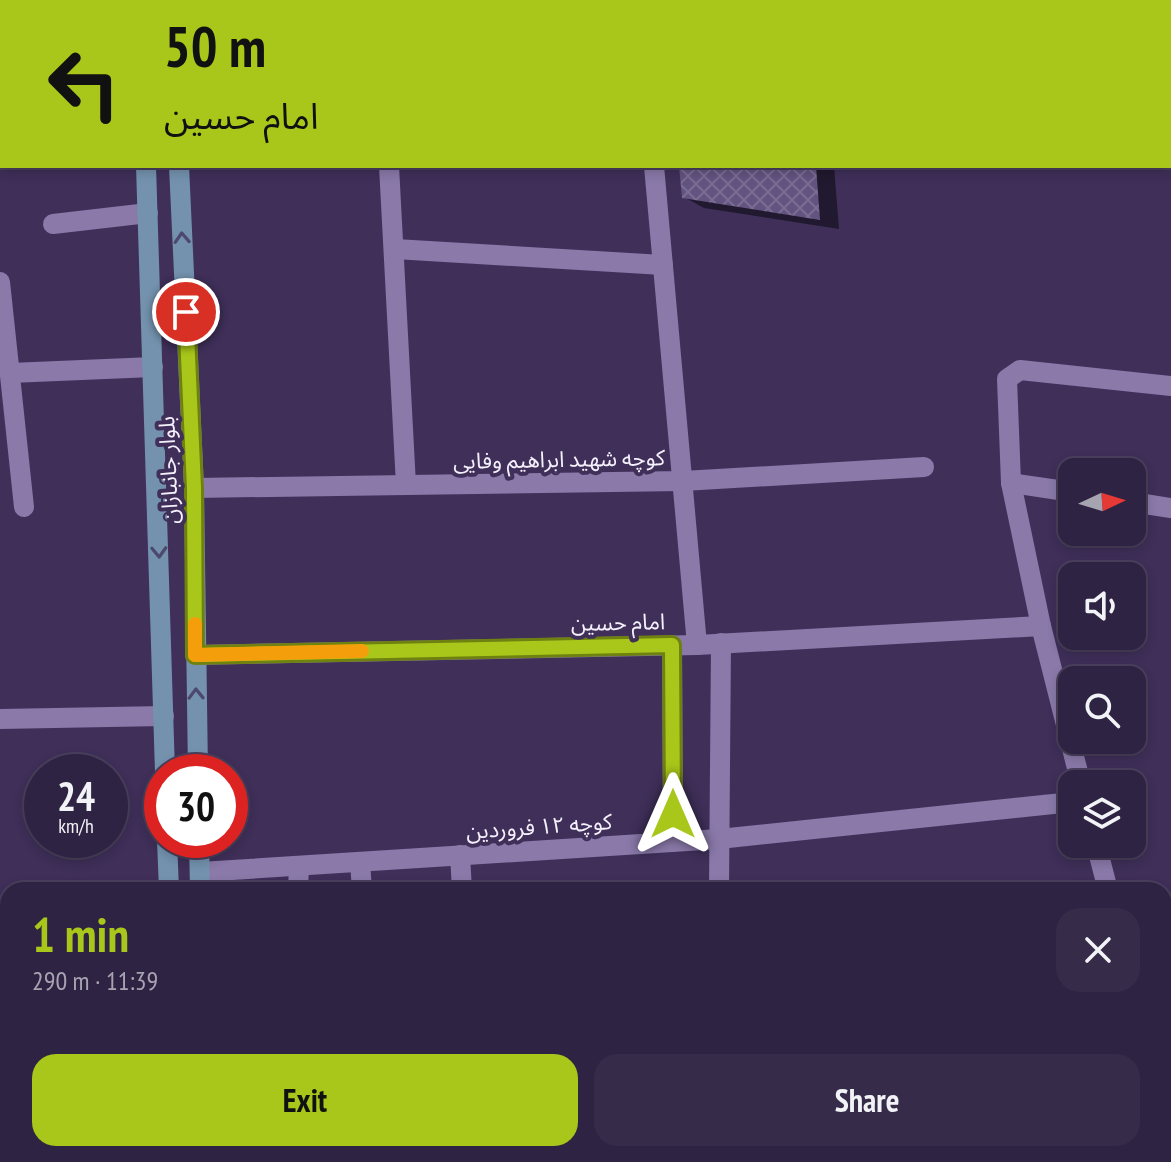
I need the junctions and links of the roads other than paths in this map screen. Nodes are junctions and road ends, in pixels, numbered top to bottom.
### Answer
1 (146, 168) edge
2 (179, 168) edge
3 (389, 168) edge
4 (654, 168) edge
5 (148, 213) junction
6 (53, 224) dead end
7 (395, 249) junction
8 (663, 265) junction
9 (0, 284) edge
10 (153, 367) junction
11 (10, 373) junction
12 (1171, 386) edge
13 (924, 467) dead end
14 (683, 481) junction
15 (1011, 483) junction
16 (406, 485) junction
17 (194, 488) junction
18 (1058, 490) edge
19 (1146, 504) edge
20 (24, 507) dead end
21 (1171, 508) edge
22 (1041, 626) junction
23 (721, 643) junction
24 (672, 645) junction
25 (697, 645) junction
26 (195, 655) junction
27 (164, 716) junction
28 (0, 719) edge
29 (165, 754) edge
30 (198, 754) edge
31 (1077, 770) edge
32 (1058, 803) edge
33 (719, 839) junction
34 (673, 842) junction
35 (460, 855) junction
36 (168, 858) edge
37 (199, 858) edge
38 (1100, 858) edge
39 (360, 862) junction
40 (299, 866) junction
41 (200, 881) edge
42 (169, 882) edge
43 (298, 882) edge
44 (361, 882) edge
45 (462, 882) edge
46 (719, 882) edge
47 (1106, 882) edge

1 - 5 main road, بلوار جانبازان
17 -> 2 main road, بلوار جانبازان
3 - 7 street
4 - 8 street
5 - 6 street
5 - 10 main road, بلوار جانبازان
7 - 8 street
7 - 16 street
8 - 14 street
9 - 11 street
10 - 11 street
10 -> 27 main road, بلوار جانبازان
11 - 20 street
12 - 15 street
13 - 14 street, کوچه شهید ابراهیم وفایی
14 - 16 street, کوچه شهید ابراهیم وفایی
14 - 25 street
15 - 18 street
15 - 22 street
16 - 17 street, کوچه شهید ابراهیم وفایی
17 - 26 main road, بلوار جانبازان
19 - 21 street
22 - 23 street, امام حسین
22 - 31 street
23 - 25 street, امام حسین
23 - 33 street
24 - 25 street, امام حسین
24 - 26 street, امام حسین
24 - 34 street
30 -> 26 main road, بلوار جانبازان
27 - 28 street
27 - 29 main road, بلوار جانبازان
32 - 33 street, کوچه ۱۲ فروردین
33 - 34 street, کوچه ۱۲ فروردین
33 - 46 street
34 - 35 street, کوچه ۱۲ فروردین
35 - 39 street, کوچه ۱۲ فروردین
35 - 45 street
36 - 42 main road
37 - 41 main road
38 - 47 street
39 - 40 street, کوچه ۱۲ فروردین
39 - 44 street
40 - 41 street, کوچه ۱۲ فروردین
40 - 43 street

